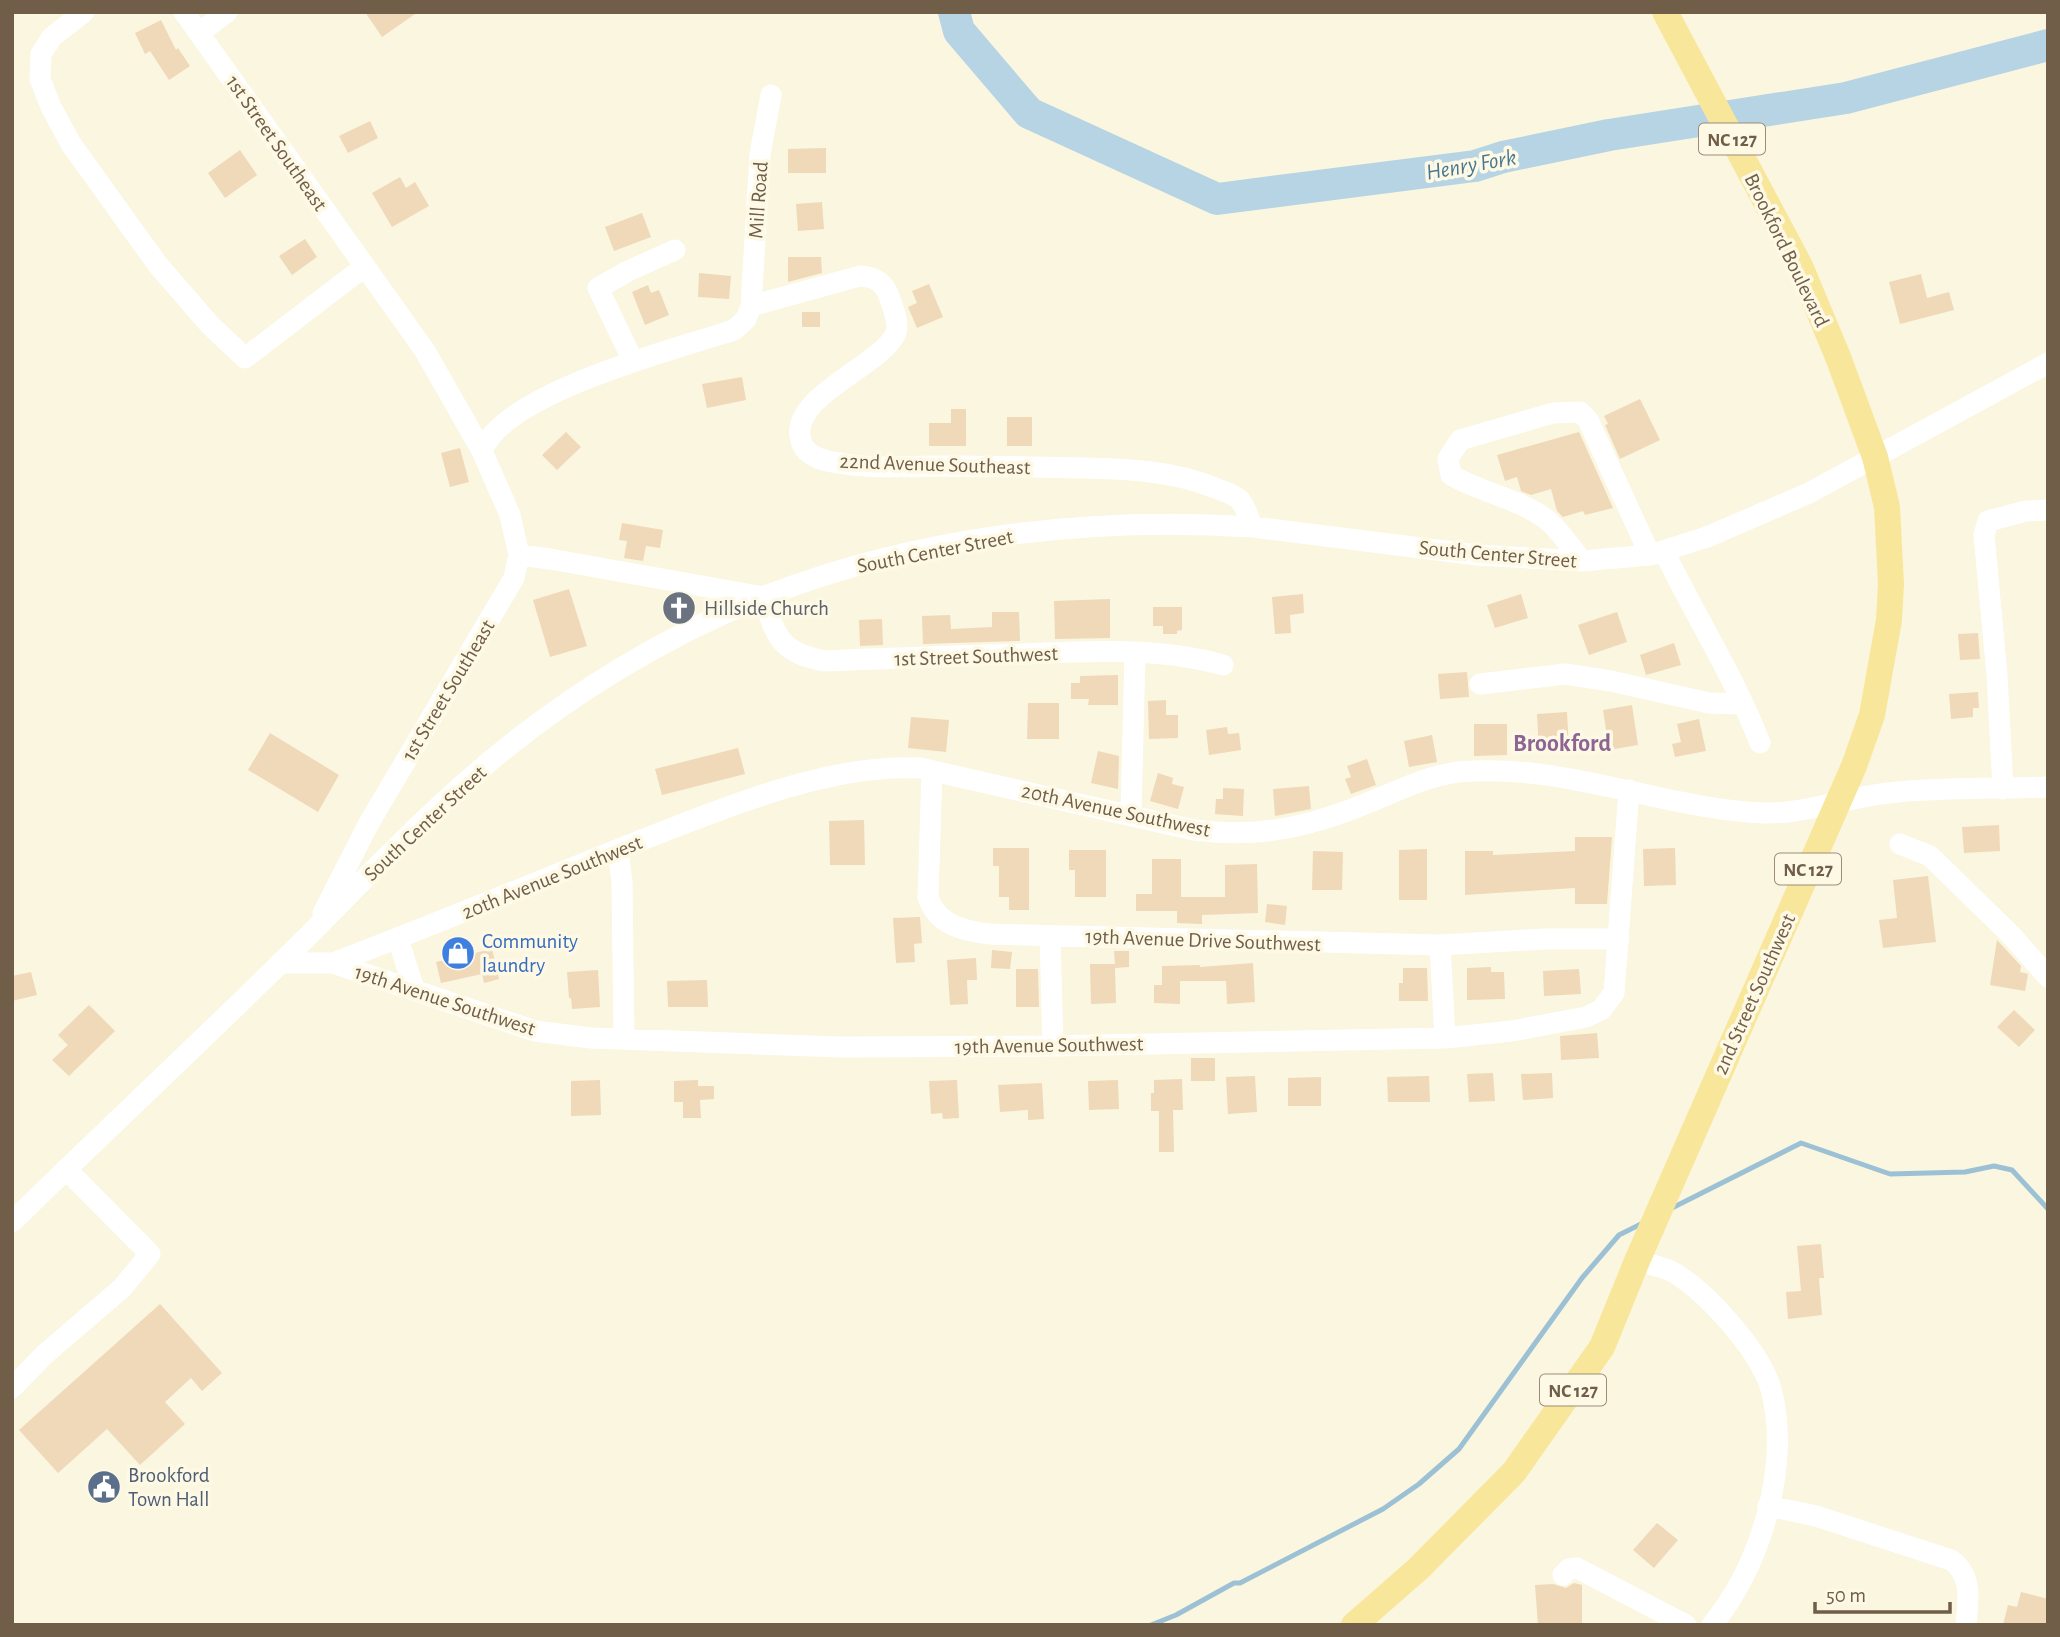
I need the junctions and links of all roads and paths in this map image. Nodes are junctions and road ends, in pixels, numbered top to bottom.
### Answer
1 (84, 12) edge
2 (184, 12) edge
3 (227, 12) edge
4 (1665, 12) edge
5 (199, 33) junction
6 (771, 95) dead end
7 (675, 250) dead end
8 (365, 267) junction
9 (751, 306) junction
10 (633, 361) junction
11 (2048, 363) edge
12 (482, 450) junction
13 (1875, 457) junction
14 (2048, 510) edge
15 (1253, 527) junction
16 (1657, 553) junction
17 (519, 555) junction
18 (1582, 561) junction
19 (763, 597) junction
20 (1135, 654) junction
21 (1223, 665) dead end
22 (1480, 684) dead end
23 (1743, 704) junction
24 (1760, 743) dead end
25 (932, 771) junction
26 (2048, 787) edge
27 (2003, 789) junction
28 (1629, 790) junction
29 (1839, 802) junction
30 (1131, 814) junction
31 (1900, 844) dead end
32 (618, 850) junction
33 (320, 922) junction
34 (1050, 936) junction
35 (398, 939) junction
36 (1619, 939) junction
37 (1440, 945) junction
38 (280, 963) junction
39 (333, 963) junction
40 (2048, 977) edge
41 (414, 989) junction
42 (1445, 1038) junction
43 (624, 1039) junction
44 (1053, 1046) junction
45 (66, 1169) junction
46 (12, 1222) edge
47 (1637, 1261) junction
48 (12, 1388) edge
49 (1768, 1506) junction
50 (1563, 1575) dead end
51 (1354, 1625) edge
52 (1686, 1625) edge
53 (1712, 1625) edge
54 (1966, 1625) edge

1 - 8 street
2 - 5 street, 1st Street Southeast
3 - 5 street
4 - 13 main road, Brookford Boulevard / NC 127
5 - 8 street, 1st Street Southeast
6 - 9 street, Mill Road
7 - 10 street
8 - 12 street, 1st Street Southeast
9 - 10 street
9 - 15 street, 22nd Avenue Southeast
10 - 12 street
11 - 13 street, South Center Street
12 - 17 street, 1st Street Southeast
13 - 16 street, South Center Street
13 - 29 main road, 2nd Street Southwest / NC 127
14 - 27 street
15 - 18 street, South Center Street
15 - 19 street, South Center Street
16 - 18 street, South Center Street
16 - 18 street
16 - 23 street
17 - 19 street
17 - 33 street, 1st Street Southeast
19 - 20 street, 1st Street Southwest
19 - 33 street, South Center Street
20 - 21 street, 1st Street Southwest
20 - 30 street
22 - 23 street
23 - 24 street
25 - 30 street, 20th Avenue Southwest
25 - 32 street, 20th Avenue Southwest
25 - 34 street, 19th Avenue Drive Southwest
26 - 27 street, 20th Avenue Southwest
27 - 29 street, 20th Avenue Southwest
28 - 29 street, 20th Avenue Southwest
28 - 30 street, 20th Avenue Southwest
28 - 36 street, 19th Avenue Southwest
29 - 47 main road, 2nd Street Southwest / NC 127
31 - 40 street
32 - 35 street, 20th Avenue Southwest
32 - 43 street
33 - 38 street, South Center Street
34 - 37 street, 19th Avenue Drive Southwest
34 - 44 street
35 - 39 street, 20th Avenue Southwest
35 - 41 street
36 - 37 street, 19th Avenue Drive Southwest
36 - 42 street, 19th Avenue Southwest
37 - 42 street
38 - 39 street, 19th Avenue Southwest
38 - 45 street, South Center Street
39 - 41 street, 19th Avenue Southwest
41 - 43 street, 19th Avenue Southwest
42 - 44 street, 19th Avenue Southwest
43 - 44 street, 19th Avenue Southwest
45 - 46 street, South Center Street
45 - 48 street
47 - 49 street
47 - 51 main road, NC 127
49 - 53 street
49 - 54 street
50 - 52 street

